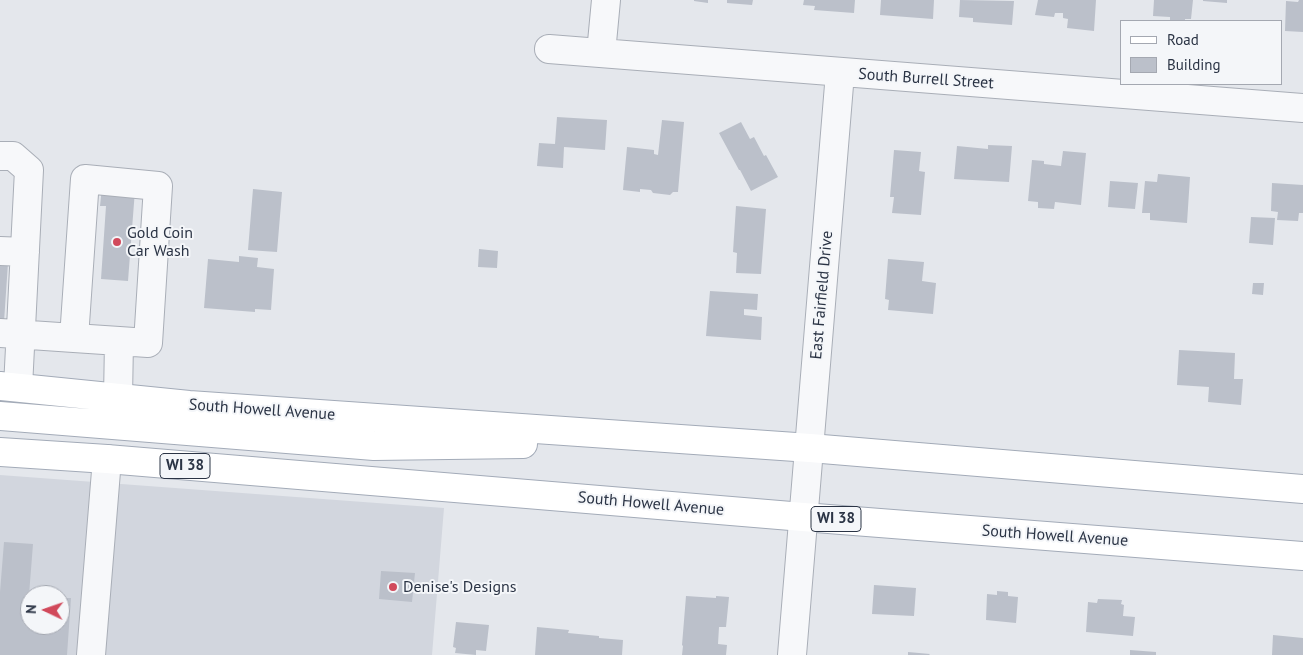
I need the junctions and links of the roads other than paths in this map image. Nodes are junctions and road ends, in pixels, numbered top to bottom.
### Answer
1 (606, 0) edge
2 (549, 49) dead end
3 (601, 53) junction
4 (840, 73) junction
5 (1303, 108) edge
6 (0, 156) edge
7 (12, 252) edge
8 (10, 334) edge
9 (74, 338) junction
10 (119, 341) junction
11 (9, 387) edge
12 (118, 398) junction
13 (0, 416) edge
14 (650, 436) junction
15 (810, 448) junction
16 (0, 452) edge
17 (107, 459) junction
18 (1303, 488) edge
19 (803, 517) junction
20 (1303, 556) edge
21 (91, 655) edge
22 (792, 655) edge

1 - 3 street
2 - 3 street, South Burrell Street
3 - 4 street, South Burrell Street
4 - 5 street, South Burrell Street
4 - 15 street, East Fairfield Drive
6 - 7 street
7 - 8 street
8 - 9 street
8 - 11 street
9 - 10 street
9 - 10 street
10 - 12 street
11 - 12 main road, South Howell Avenue
12 - 14 main road, South Howell Avenue
13 - 14 main road
14 - 15 main road, South Howell Avenue
15 - 18 main road, South Howell Avenue
15 - 19 street, East Fairfield Drive
16 - 17 main road, South Howell Avenue / WI 38
17 - 19 main road, South Howell Avenue / WI 38
17 - 21 street
19 - 20 main road, South Howell Avenue / WI 38
19 - 22 street, East Fairfield Drive

